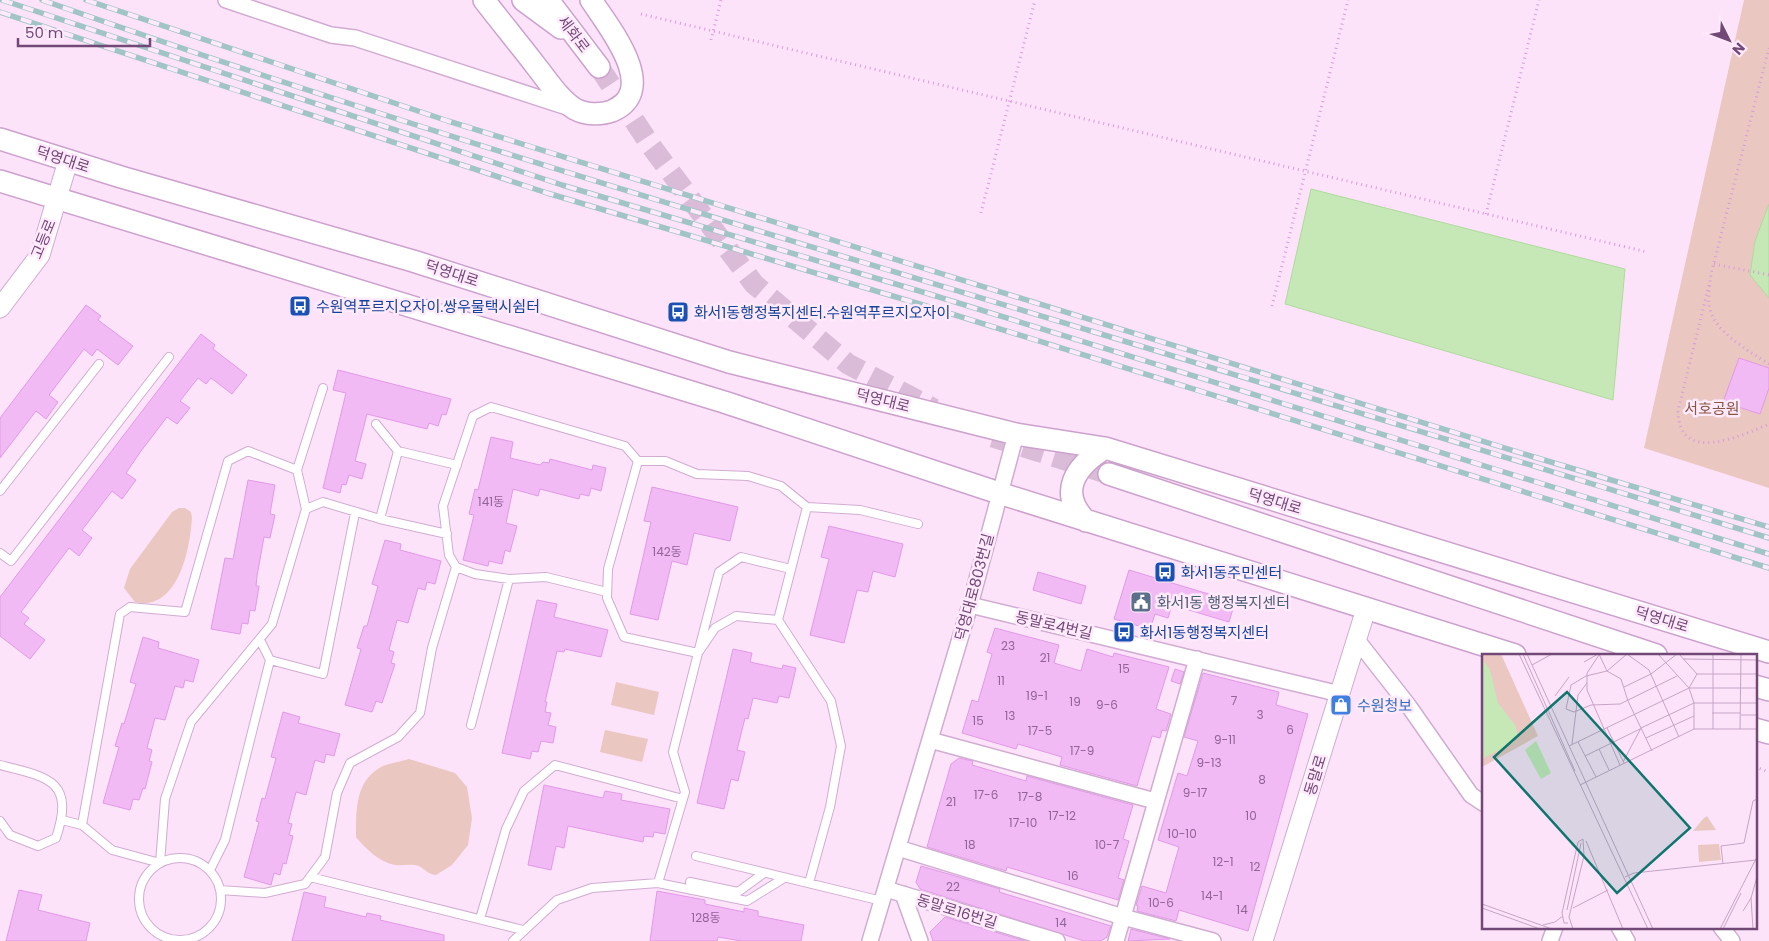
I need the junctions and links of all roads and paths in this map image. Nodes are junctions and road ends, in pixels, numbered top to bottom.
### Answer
1 (226, 0) edge
2 (484, 0) edge
3 (523, 0) edge
4 (548, 0) edge
5 (564, 0) edge
6 (591, 0) edge
7 (721, 0) edge
8 (1035, 0) edge
9 (1348, 0) edge
10 (1539, 0) edge
11 (641, 14) dead end
12 (713, 31) junction
13 (711, 40) dead end
14 (580, 42) junction
15 (1769, 48) edge
16 (599, 67) tunnel mouth
17 (1009, 102) junction
18 (576, 110) junction
19 (0, 139) edge
20 (68, 161) junction
21 (1306, 172) junction
22 (0, 181) edge
23 (58, 200) junction
24 (981, 213) dead end
25 (1486, 214) junction
26 (1646, 252) dead end
27 (1714, 264) junction
28 (1711, 274) junction
29 (1769, 275) edge
30 (1272, 306) dead end
31 (0, 308) edge
32 (169, 357) dead end
33 (99, 364) dead end
34 (1769, 364) edge
35 (323, 388) dead end
36 (376, 424) dead end
37 (1769, 424) edge
38 (1016, 434) junction
39 (1105, 448) junction
40 (398, 451) junction
41 (638, 461) junction
42 (457, 465) junction
43 (297, 470) junction
44 (1109, 474) tunnel mouth
45 (0, 491) edge
46 (999, 493) junction
47 (807, 507) junction
48 (306, 509) junction
49 (355, 513) junction
50 (380, 519) junction
51 (1086, 521) junction
52 (918, 524) dead end
53 (447, 534) junction
54 (0, 553) edge
55 (456, 568) junction
56 (791, 569) junction
57 (509, 580) junction
58 (607, 592) junction
59 (970, 605) junction
60 (1366, 610) junction
61 (778, 620) junction
62 (260, 640) junction
63 (1357, 640) junction
64 (1769, 652) edge
65 (698, 653) junction
66 (1512, 654) edge
67 (1653, 654) edge
68 (1197, 659) junction
69 (270, 660) junction
70 (1756, 686) edge
71 (1769, 690) edge
72 (1340, 694) junction
73 (471, 724) dead end
74 (1756, 729) edge
75 (1769, 733) edge
76 (930, 740) junction
77 (0, 765) edge
78 (1756, 767) edge
79 (1769, 772) edge
80 (683, 798) junction
81 (1155, 801) junction
82 (1482, 802) edge
83 (62, 820) junction
84 (0, 821) edge
85 (82, 825) junction
86 (898, 848) junction
87 (696, 856) dead end
88 (160, 863) junction
89 (210, 870) junction
90 (764, 873) junction
91 (310, 877) junction
92 (784, 878) junction
93 (690, 882) dead end
94 (809, 883) junction
95 (658, 884) junction
96 (220, 890) junction
97 (903, 894) junction
98 (884, 895) junction
99 (1123, 917) junction
100 (480, 919) junction
101 (1555, 928) edge
102 (1620, 928) edge
103 (1723, 928) edge
104 (523, 930) junction
105 (198, 939) edge
106 (169, 940) edge
107 (513, 941) edge
108 (870, 941) edge
109 (920, 941) edge
110 (1057, 941) edge
111 (1116, 941) edge
112 (1213, 941) edge
113 (1263, 941) edge
114 (1550, 941) edge
115 (1627, 941) edge
116 (1732, 941) edge

1 - 18 street
2 - 18 main road
3 - 14 main road
4 - 14 main road, 세화로
5 - 14 main road
6 - 18 main road
7 - 12 path
8 - 17 path
9 - 21 path
10 - 25 path
11 - 12 path
12 - 13 path
12 - 17 path
14 - 16 main road, 세화로
15 - 27 path
17 - 21 path
17 - 24 path
19 - 20 main road, 덕영대로
20 - 23 street, 고등로
20 - 38 main road, 덕영대로
21 - 25 path
21 - 30 path
22 - 23 main road
23 - 31 street, 고등로
23 - 46 main road
25 - 26 path
27 - 28 path
27 - 29 path
28 - 34 path
28 - 37 path
32 - 54 lane
33 - 45 lane
35 - 43 lane
36 - 40 lane
38 - 39 main road, 덕영대로
38 - 46 street, 덕영대로803번길
39 - 51 main road
39 - 64 main road, 덕영대로
40 - 42 lane
40 - 50 lane
41 - 42 lane
41 - 47 lane
41 - 58 lane
42 - 53 lane
43 - 48 lane
43 - 85 lane
44 - 67 main road, 덕영대로
46 - 51 main road
46 - 59 street, 덕영대로803번길
47 - 52 lane
47 - 56 lane
48 - 49 lane
48 - 62 lane
49 - 50 lane
49 - 69 lane
50 - 53 lane
51 - 60 main road
53 - 55 lane
55 - 57 lane
55 - 91 lane
56 - 61 lane
56 - 65 lane
57 - 58 lane
57 - 73 lane
58 - 65 lane
59 - 68 street, 동말로4번길
59 - 76 street, 덕영대로803번길
60 - 63 street, 동말로
60 - 66 main road
61 - 65 lane
61 - 94 lane
62 - 69 lane
62 - 88 lane
63 - 72 street, 동말로
63 - 82 street
65 - 80 lane
68 - 72 street, 동말로4번길
68 - 81 street
69 - 89 lane
70 - 71 main road
72 - 113 street, 동말로
74 - 75 main road
76 - 81 street
76 - 86 street, 덕영대로803번길
77 - 83 lane
78 - 79 path
80 - 95 lane
80 - 100 lane
81 - 99 street
83 - 84 lane
83 - 85 lane
85 - 88 lane
86 - 98 street, 덕영대로803번길
86 - 99 street
87 - 90 lane
88 - 89 lane
88 - 106 lane
89 - 96 lane
90 - 92 lane
90 - 93 lane
91 - 96 lane
91 - 100 lane
92 - 94 lane
92 - 95 lane
94 - 98 lane
95 - 104 lane
96 - 105 lane
97 - 98 street, 동말로16번길
97 - 109 street
97 - 110 street, 동말로16번길
98 - 108 street, 덕영대로803번길
99 - 111 street
99 - 112 street
100 - 104 lane
101 - 114 street
102 - 115 street
103 - 116 street
104 - 107 lane
105 - 106 lane

